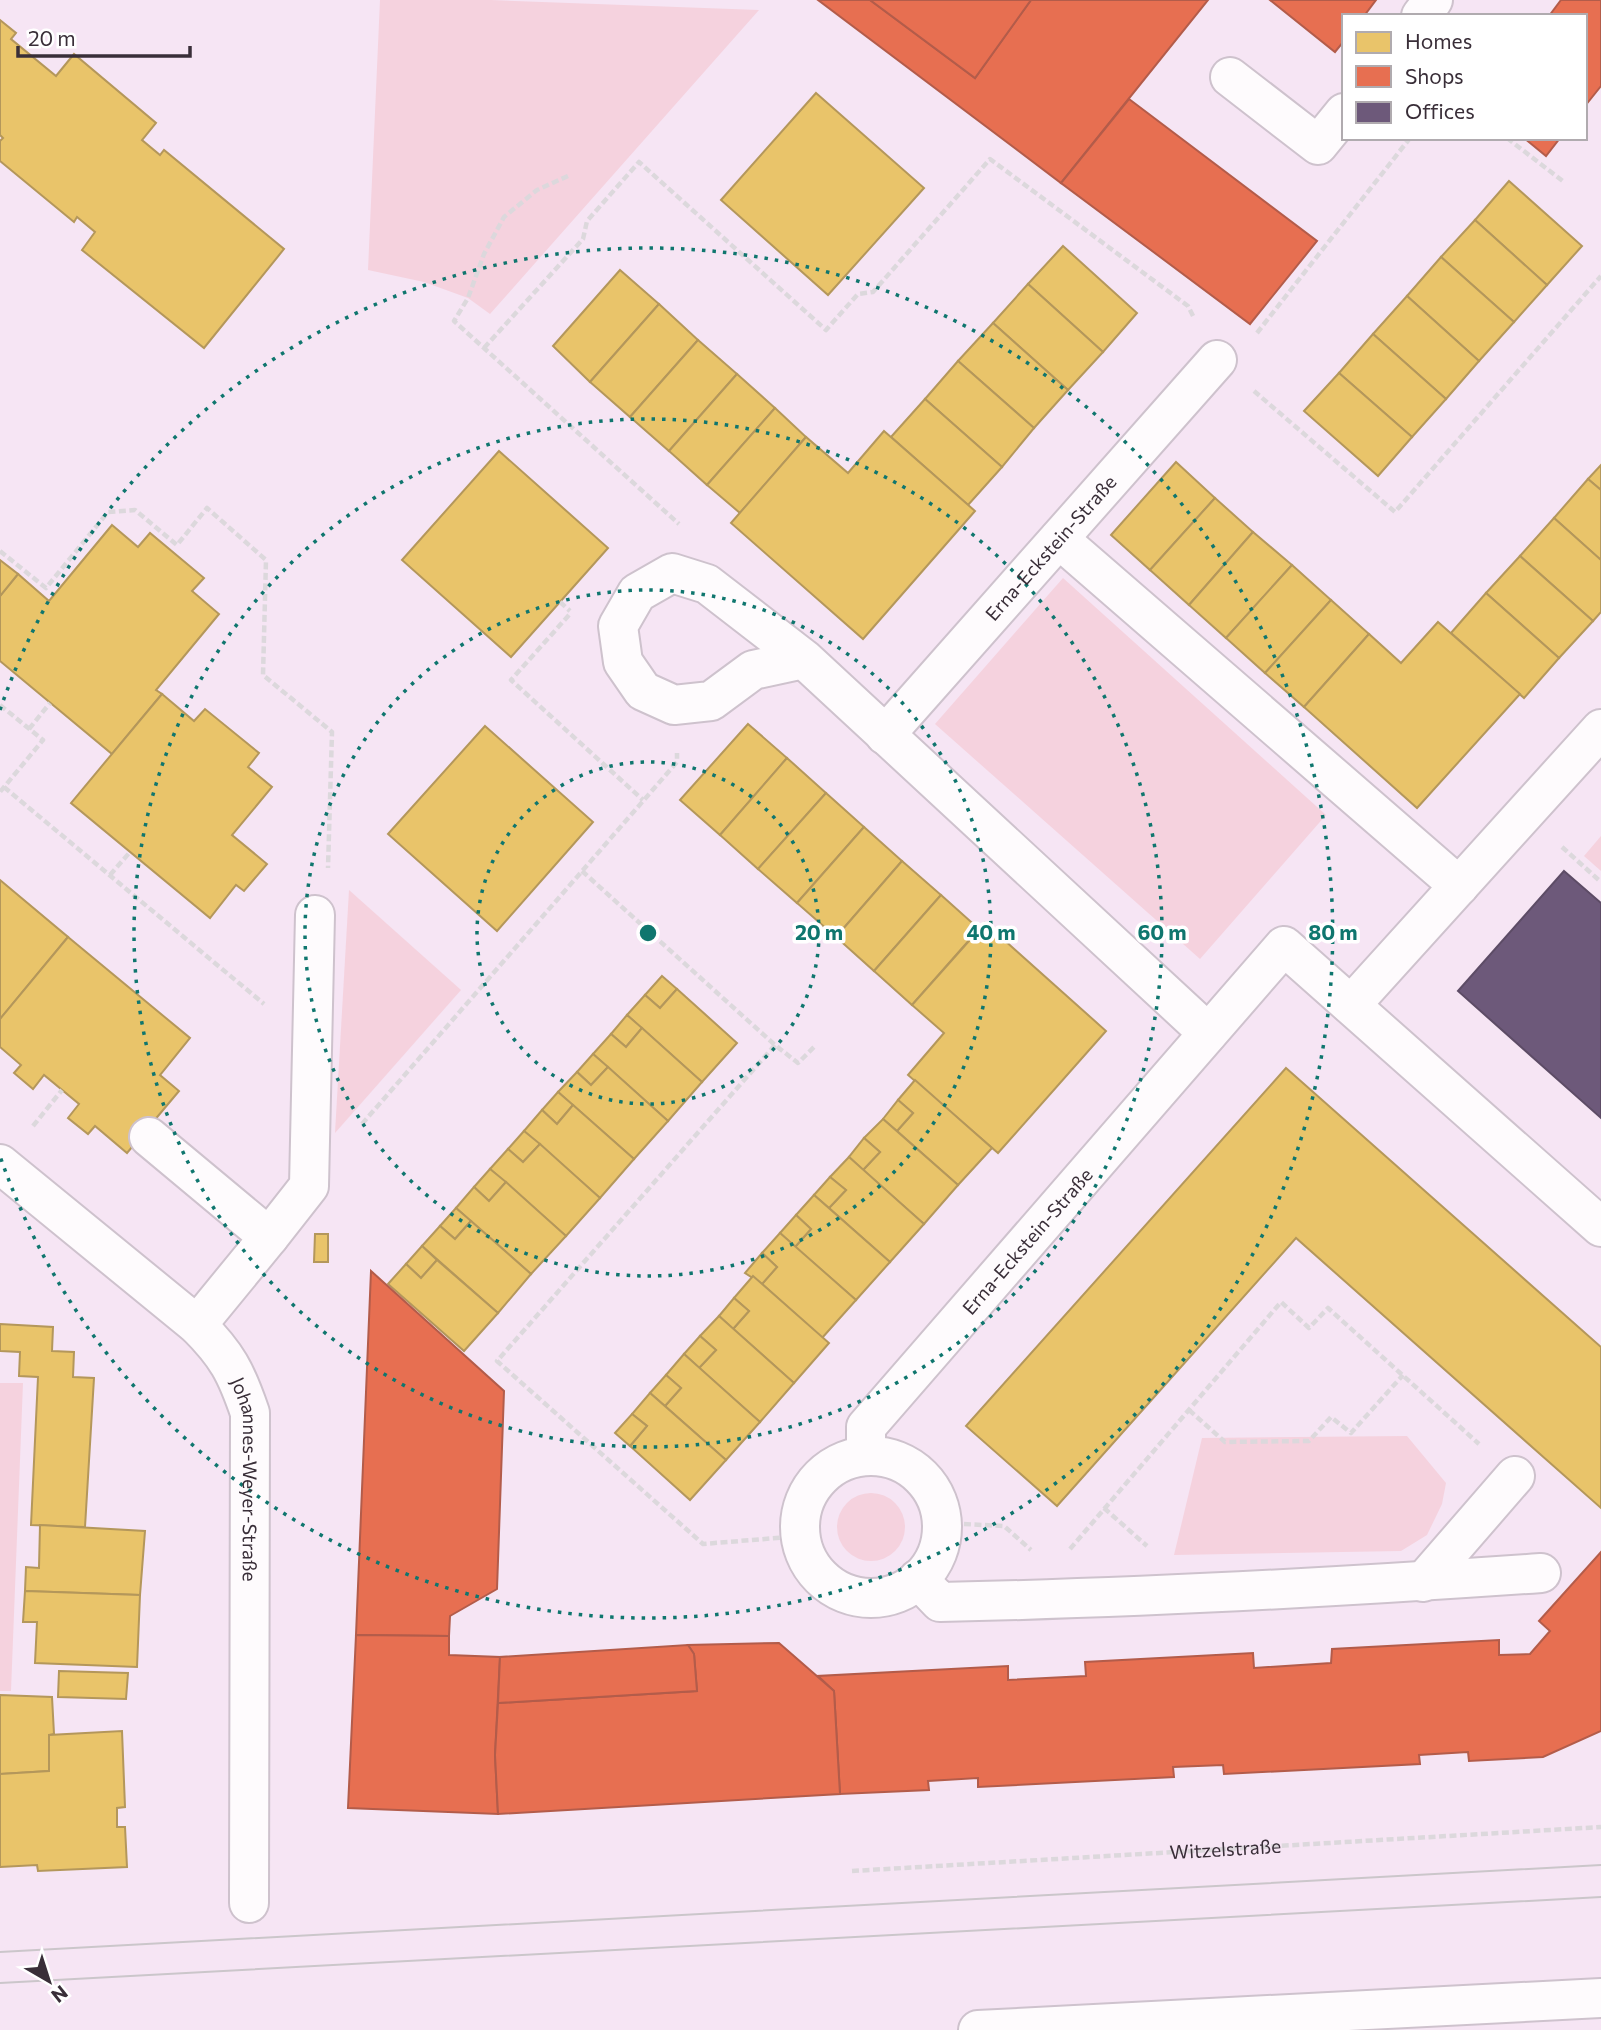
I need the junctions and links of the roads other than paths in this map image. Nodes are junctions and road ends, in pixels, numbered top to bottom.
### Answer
1 (1230, 77) dead end
2 (1342, 115) edge
3 (1217, 360) road end
4 (1059, 539) junction
5 (804, 659) junction
6 (1601, 729) edge
7 (885, 735) junction
8 (1460, 886) junction
9 (315, 915) road end
10 (1351, 1005) junction
11 (1208, 1033) junction
12 (149, 1138) dead end
13 (0, 1164) edge
14 (1601, 1227) edge
15 (269, 1237) junction
16 (197, 1325) junction
17 (866, 1456) junction
18 (1515, 1476) road end
19 (1541, 1573) dead end
20 (918, 1579) junction
21 (1423, 1581) junction
22 (249, 1903) dead end
23 (1601, 1998) edge
24 (978, 2030) edge

1 - 2 street
3 - 4 street, Erna-Eckstein-Straße
4 - 7 street, Erna-Eckstein-Straße
4 - 8 street
5 - 5 street
5 - 7 street
6 - 8 street
7 - 11 street
8 - 10 street
9 - 15 street
10 - 11 street, Erna-Eckstein-Straße
10 - 14 street, Erna-Eckstein-Straße
11 - 17 street, Erna-Eckstein-Straße
12 - 15 street
13 - 16 street, Johannes-Weyer-Straße
15 - 16 street
16 - 22 street, Johannes-Weyer-Straße
17 - 20 street
17 - 20 street
18 - 21 street
19 - 21 street
20 - 21 street
23 - 24 street

